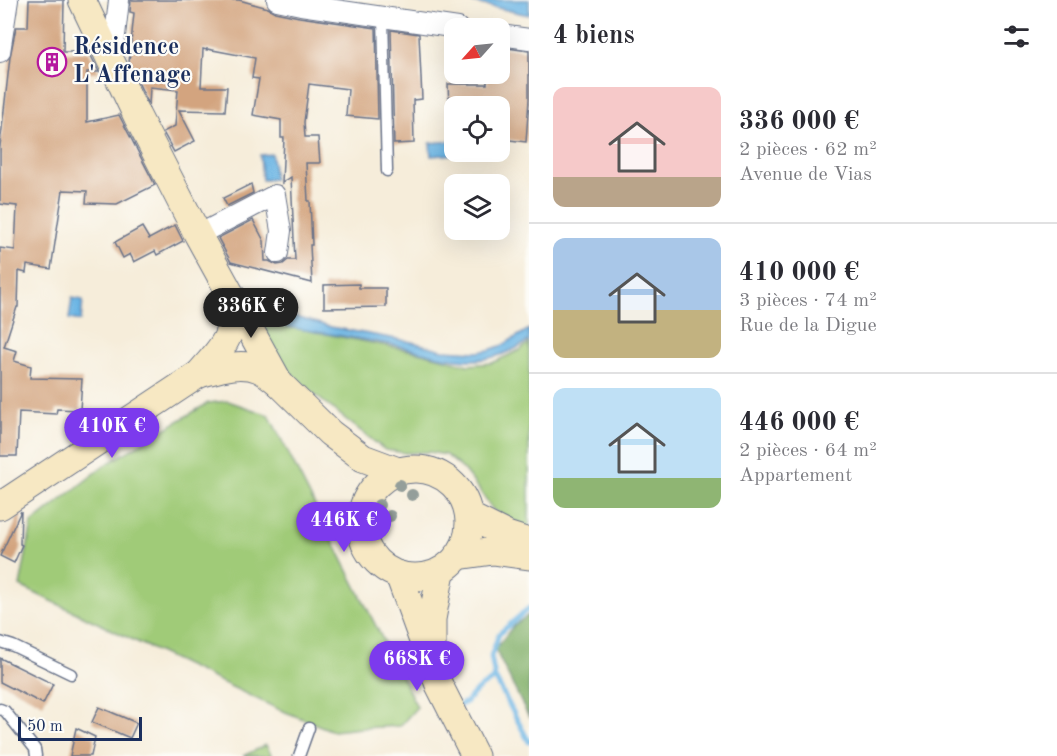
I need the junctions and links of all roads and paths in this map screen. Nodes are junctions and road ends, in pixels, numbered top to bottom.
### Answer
1 (8, 0) edge
2 (82, 0) edge
3 (119, 0) edge
4 (277, 0) edge
5 (383, 17) junction
6 (444, 26) edge
7 (510, 36) edge
8 (529, 39) edge
9 (0, 52) edge
10 (112, 63) junction
11 (387, 171) dead end
12 (198, 235) junction
13 (278, 253) dead end
14 (225, 283) junction
15 (199, 374) junction
16 (280, 384) junction
17 (330, 433) junction
18 (398, 471) junction
19 (366, 499) junction
20 (0, 506) edge
21 (469, 516) junction
22 (529, 542) edge
23 (529, 556) edge
24 (450, 564) junction
25 (399, 575) junction
26 (0, 642) edge
27 (431, 665) junction
28 (71, 674) dead end
29 (0, 709) edge
30 (309, 728) dead end
31 (36, 756) edge
32 (299, 756) edge
33 (475, 756) edge

1 - 9 street
2 - 10 main road
3 - 10 street
4 - 5 street
5 - 6 street
5 - 11 lane
7 - 8 street
10 - 12 main road
12 - 13 street
12 - 14 main road
14 - 15 main road
14 - 16 main road
15 - 16 main road
15 - 20 main road
16 - 17 main road
17 - 18 main road
17 - 19 main road
18 - 19 main road
18 - 21 main road
19 - 25 main road
21 - 22 main road
21 - 24 main road
23 - 24 main road
24 - 25 main road
24 - 27 main road
25 - 27 main road
26 - 28 lane
27 - 33 main road
29 - 31 lane
30 - 32 lane

